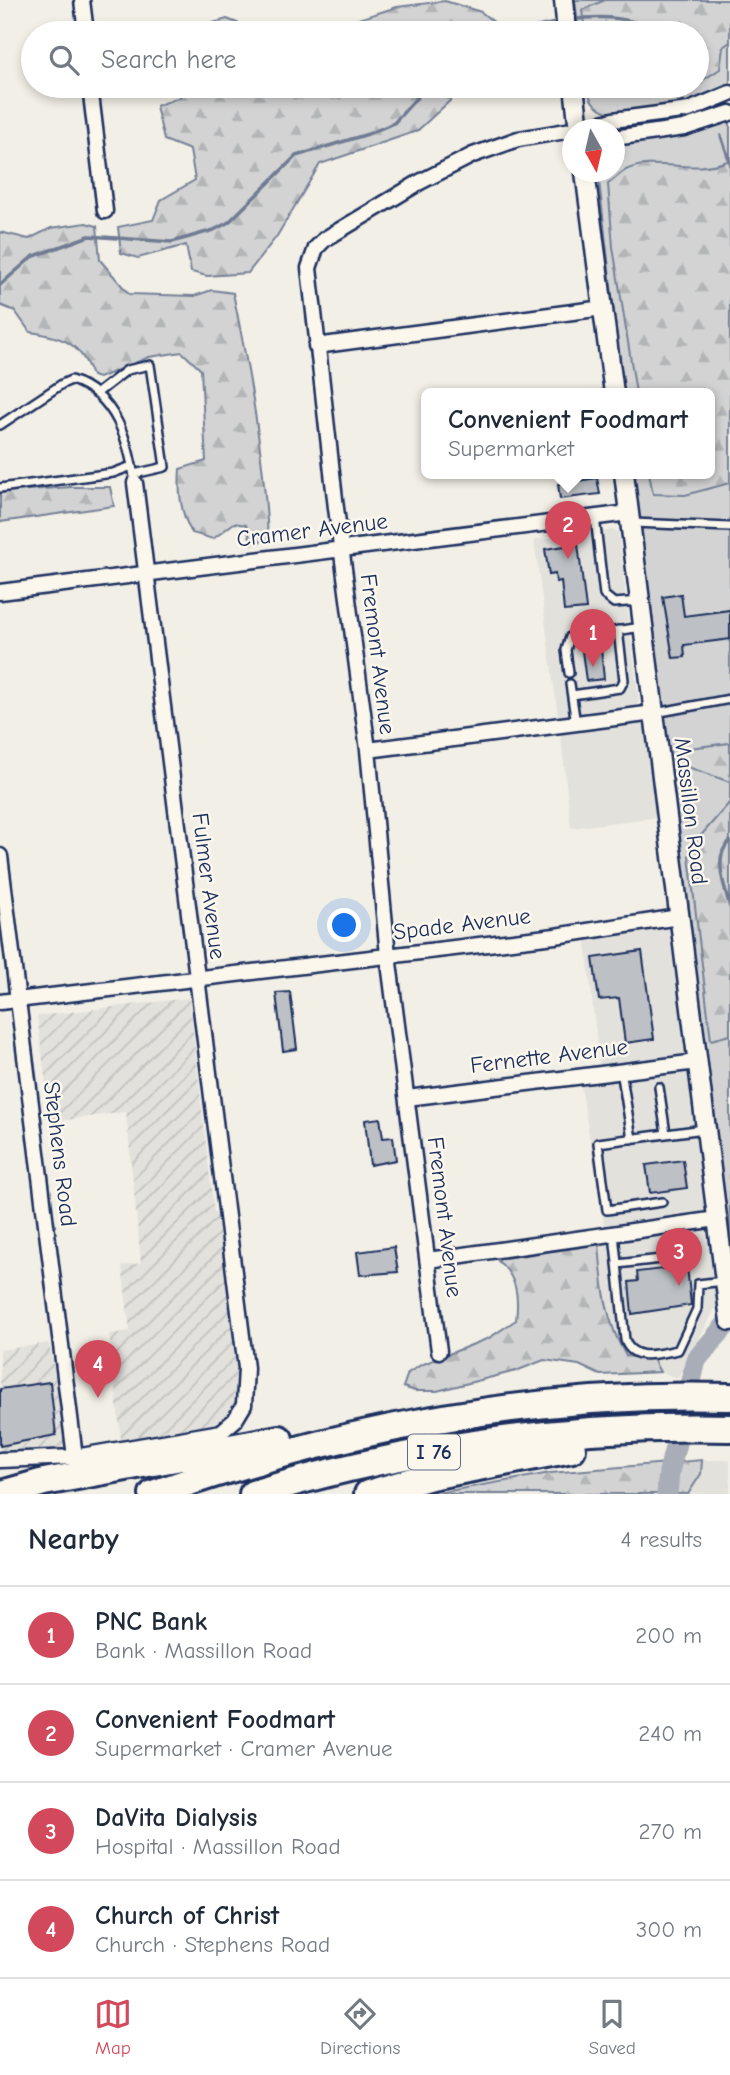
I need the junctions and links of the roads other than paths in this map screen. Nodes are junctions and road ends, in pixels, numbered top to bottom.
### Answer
1 (82, 0) edge
2 (564, 0) edge
3 (85, 21) edge
4 (566, 21) edge
5 (730, 93) edge
6 (91, 98) edge
7 (575, 98) edge
8 (730, 113) edge
9 (578, 119) edge
10 (621, 119) edge
11 (562, 132) edge
12 (625, 136) edge
13 (586, 182) edge
14 (105, 211) dead end
15 (603, 308) junction
16 (316, 346) junction
17 (613, 388) edge
18 (96, 394) junction
19 (0, 425) edge
20 (134, 475) junction
21 (625, 479) edge
22 (0, 488) edge
23 (595, 517) junction
24 (630, 518) junction
25 (730, 527) edge
26 (342, 550) junction
27 (147, 573) junction
28 (0, 592) edge
29 (640, 601) junction
30 (643, 627) junction
31 (618, 630) junction
32 (569, 673) dead end
33 (570, 684) dead end
34 (572, 695) junction
35 (730, 699) edge
36 (654, 713) junction
37 (576, 724) junction
38 (368, 750) junction
39 (0, 856) edge
40 (679, 917) junction
41 (388, 955) junction
42 (197, 979) junction
43 (18, 1000) junction
44 (0, 1002) edge
45 (697, 1062) junction
46 (621, 1070) junction
47 (659, 1087) dead end
48 (407, 1098) junction
49 (705, 1129) junction
50 (666, 1134) junction
51 (632, 1139) junction
52 (662, 1202) dead end
53 (717, 1219) junction
54 (617, 1233) junction
55 (679, 1256) dead end
56 (428, 1260) junction
57 (617, 1264) junction
58 (726, 1285) junction
59 (730, 1321) edge
60 (439, 1351) dead end
61 (730, 1396) edge
62 (719, 1427) edge
63 (375, 1431) junction
64 (620, 1436) junction
65 (75, 1457) junction
66 (0, 1460) edge
67 (2, 1494) edge
68 (153, 1494) edge
69 (253, 1494) edge
70 (369, 1494) edge

1 - 3 street
2 - 4 street
5 - 10 street
6 - 14 street
7 - 9 street
8 - 12 street
11 - 16 street, Fremont Avenue
13 - 15 street
15 - 16 street
15 - 17 street
16 - 26 street, Fremont Avenue
18 - 19 lane, Fulmer Avenue
18 - 20 lane, Fulmer Avenue
18 - 20 lane
20 - 22 lane
20 - 27 street, Fulmer Avenue
21 - 24 street, Massillon Road
23 - 24 street, Cramer Avenue
23 - 26 street, Cramer Avenue
23 - 29 lane
24 - 25 lane
24 - 29 street, Massillon Road
26 - 27 street, Cramer Avenue
26 - 38 street, Fremont Avenue
27 - 28 street, Cramer Avenue
27 - 42 street, Fulmer Avenue
29 - 30 street, Massillon Road
30 - 31 lane
30 - 36 street, Massillon Road
31 - 32 lane
31 - 34 lane
33 - 34 lane
34 - 37 lane
35 - 36 lane
36 - 37 street
36 - 40 street, Massillon Road
37 - 38 street
38 - 41 street, Fremont Avenue
39 - 43 street, Stephens Road
40 - 41 street, Spade Avenue
40 - 45 street, Massillon Road
41 - 42 street, Spade Avenue
41 - 48 street, Fremont Avenue
42 - 43 street, Spade Avenue
42 - 65 street, Fulmer Avenue
43 - 44 street, Spade Avenue
43 - 65 street, Stephens Road
45 - 46 street, Fernette Avenue
45 - 49 street, Massillon Road
46 - 48 street, Fernette Avenue
46 - 51 lane
47 - 50 lane
48 - 56 street, Fremont Avenue
49 - 50 lane
49 - 53 street, Massillon Road
50 - 51 lane
51 - 52 lane
53 - 54 street
53 - 58 street, Massillon Road
54 - 56 street
54 - 57 lane
55 - 57 lane
56 - 60 street, Fremont Avenue
57 - 58 lane
58 - 59 street, Massillon Road
61 - 63 highway, I 76
62 - 64 highway
63 - 67 highway
63 - 68 highway, I 76
64 - 69 highway, I 76
64 - 70 highway
65 - 66 street

